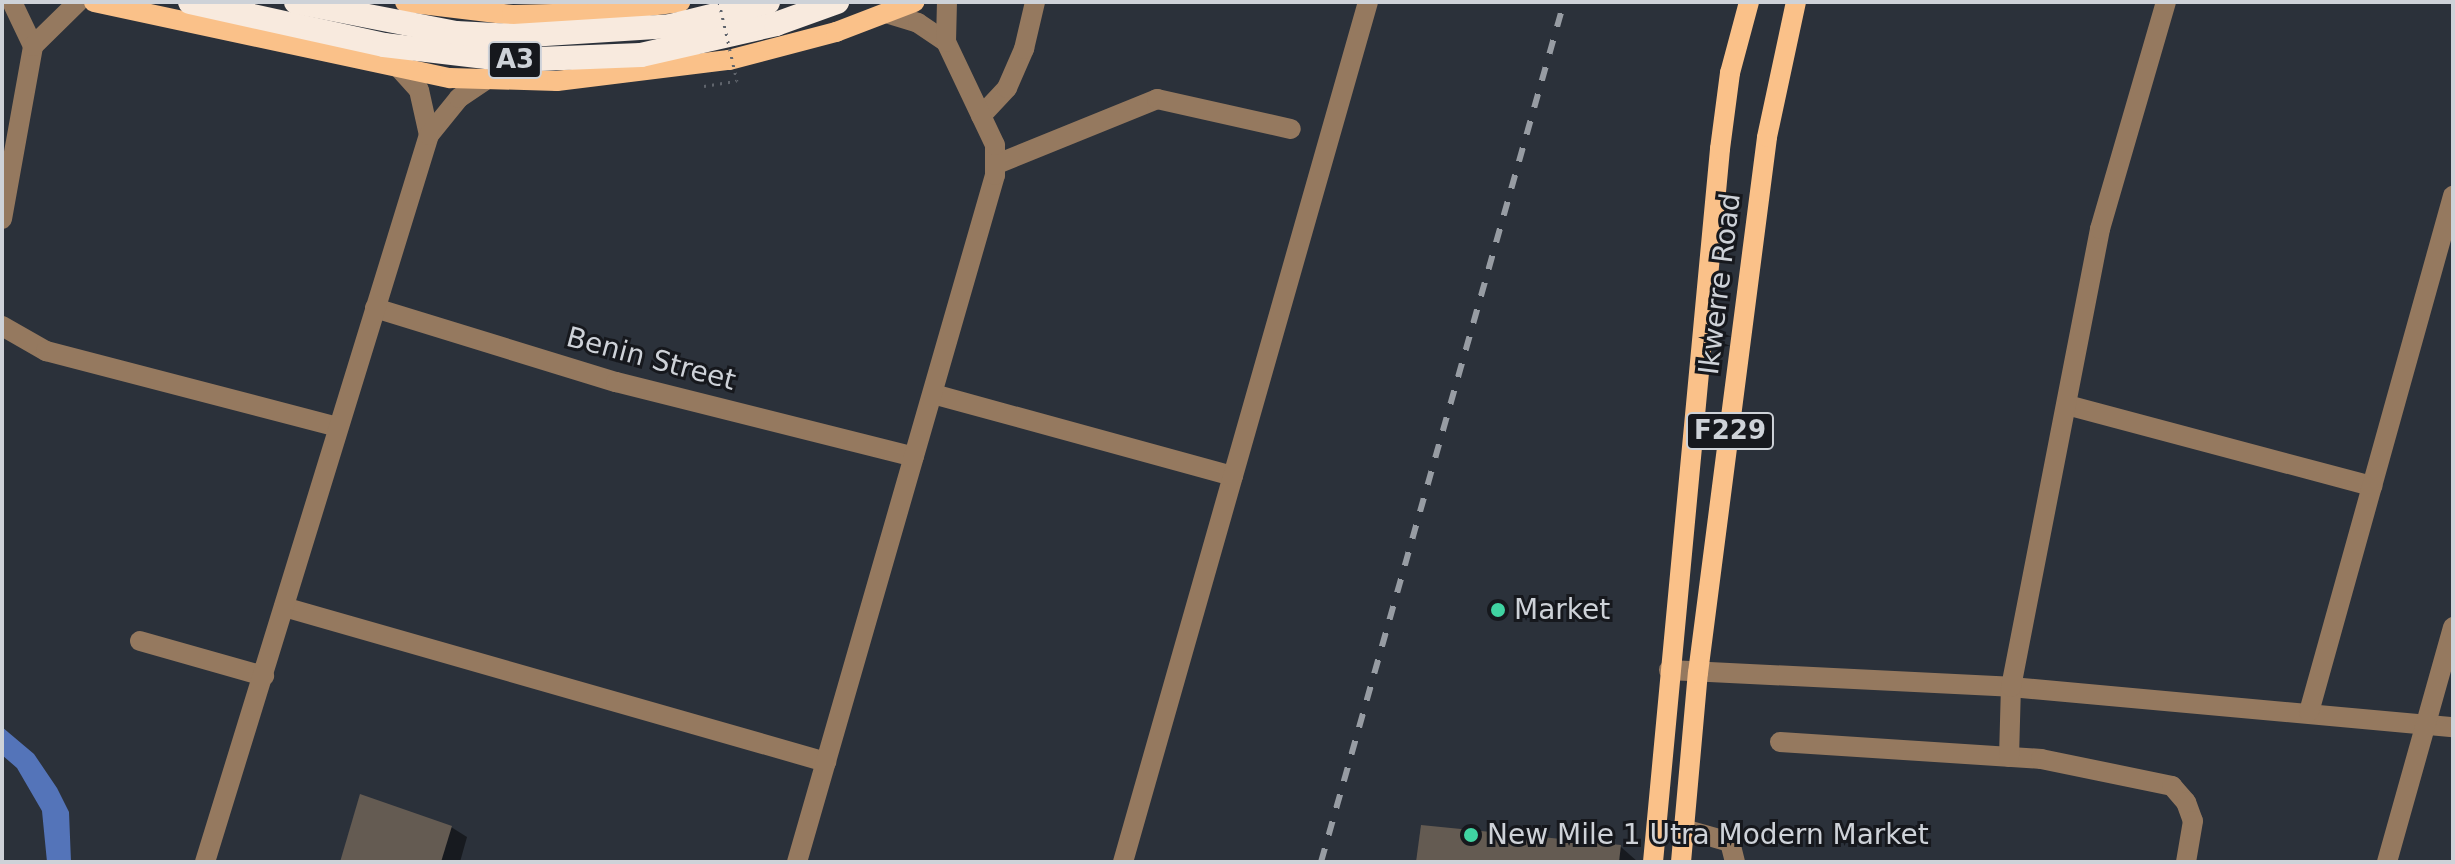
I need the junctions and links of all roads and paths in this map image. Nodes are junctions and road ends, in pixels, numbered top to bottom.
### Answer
1 (12, 2) edge
2 (78, 2) edge
3 (94, 2) edge
4 (190, 2) edge
5 (296, 2) edge
6 (357, 2) edge
7 (405, 2) edge
8 (680, 2) edge
9 (719, 2) edge
10 (768, 2) edge
11 (837, 2) edge
12 (914, 2) edge
13 (947, 2) edge
14 (1035, 2) edge
15 (1368, 2) edge
16 (1749, 2) edge
17 (1796, 2) edge
18 (2166, 2) edge
19 (654, 4) edge
20 (600, 7) edge
21 (330, 9) junction
22 (889, 14) junction
23 (388, 21) junction
24 (946, 42) junction
25 (33, 46) junction
26 (338, 46) junction
27 (380, 54) junction
28 (400, 69) junction
29 (484, 81) junction
30 (704, 86) dead end
31 (981, 116) junction
32 (1291, 129) dead end
33 (429, 135) junction
34 (997, 164) junction
35 (2453, 196) edge
36 (2, 219) edge
37 (375, 308) junction
38 (2, 326) edge
39 (933, 394) junction
40 (2067, 405) junction
41 (337, 427) junction
42 (914, 457) junction
43 (1233, 476) junction
44 (2372, 486) junction
45 (284, 607) junction
46 (2453, 627) edge
47 (140, 641) dead end
48 (1669, 670) junction
49 (1698, 673) junction
50 (264, 676) junction
51 (2011, 687) junction
52 (2309, 712) junction
53 (2426, 723) junction
54 (2453, 727) edge
55 (1780, 742) dead end
56 (2009, 757) junction
57 (826, 762) junction
58 (1684, 829) junction
59 (205, 862) edge
60 (797, 862) edge
61 (1123, 862) edge
62 (1653, 862) edge
63 (1681, 862) edge
64 (1735, 862) edge
65 (2186, 862) edge
66 (2387, 862) edge

1 - 25 street
2 - 25 street
3 - 26 main road
4 - 26 highway, A3
5 - 21 highway, A3
6 - 21 highway
6 - 23 highway
7 - 20 main road
8 - 19 main road
9 - 30 path, bridge
10 - 23 highway, A3
11 - 27 highway, A3
12 - 22 main road
13 - 24 street
14 - 31 street
15 - 43 street
16 - 48 main road, Ikwerre Road / F229
17 - 49 main road, Ikwerre Road / F229
18 - 40 street
19 - 20 main road
21 - 23 highway, A3
22 - 24 street
22 - 29 main road
24 - 31 street
25 - 36 street
26 - 27 highway, A3
27 - 28 main road
28 - 29 main road
28 - 33 street
29 - 33 street
31 - 34 street
32 - 34 street
33 - 37 street
34 - 39 street
35 - 44 street
37 - 41 street
37 - 42 street, Benin Street
38 - 41 street
39 - 42 street
39 - 43 street
40 - 44 street
40 - 51 street
41 - 45 street
42 - 57 street
43 - 61 street
44 - 52 street
45 - 50 street
45 - 57 street
46 - 53 street
47 - 50 street
48 - 49 street
48 - 62 main road, Ikwerre Road / F229
49 - 51 street
49 - 58 main road, Ikwerre Road / F229
50 - 59 street
51 - 52 street
51 - 56 street
52 - 53 street
53 - 54 street
53 - 66 street
55 - 56 street
56 - 65 street
57 - 60 street
58 - 63 main road, Ikwerre Road / F229
58 - 64 street

